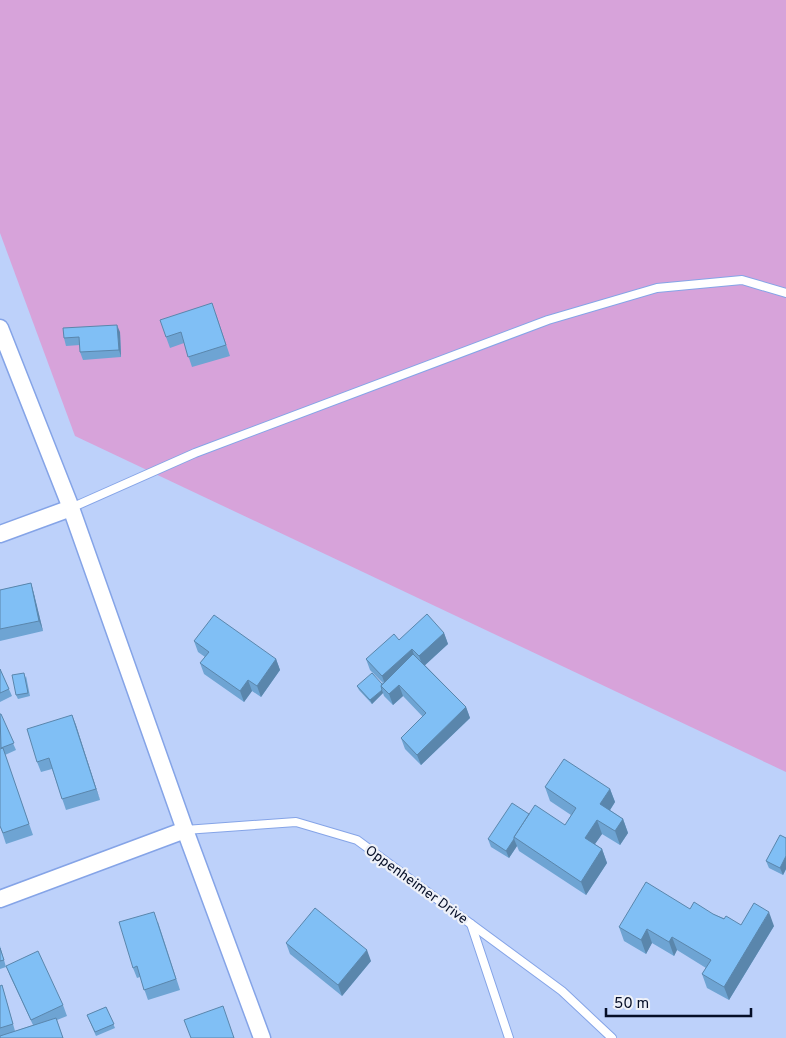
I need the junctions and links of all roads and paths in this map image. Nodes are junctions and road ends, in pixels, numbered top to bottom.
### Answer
1 (786, 294) edge
2 (0, 328) edge
3 (71, 508) junction
4 (0, 534) edge
5 (185, 830) junction
6 (0, 899) edge
7 (471, 924) junction
8 (262, 1038) edge
9 (509, 1038) edge
10 (612, 1038) edge

1 - 3 lane
2 - 3 street
3 - 4 street
3 - 5 street
5 - 6 street
5 - 7 lane, Oppenheimer Drive
5 - 8 street
7 - 9 lane
7 - 10 lane, Oppenheimer Drive

